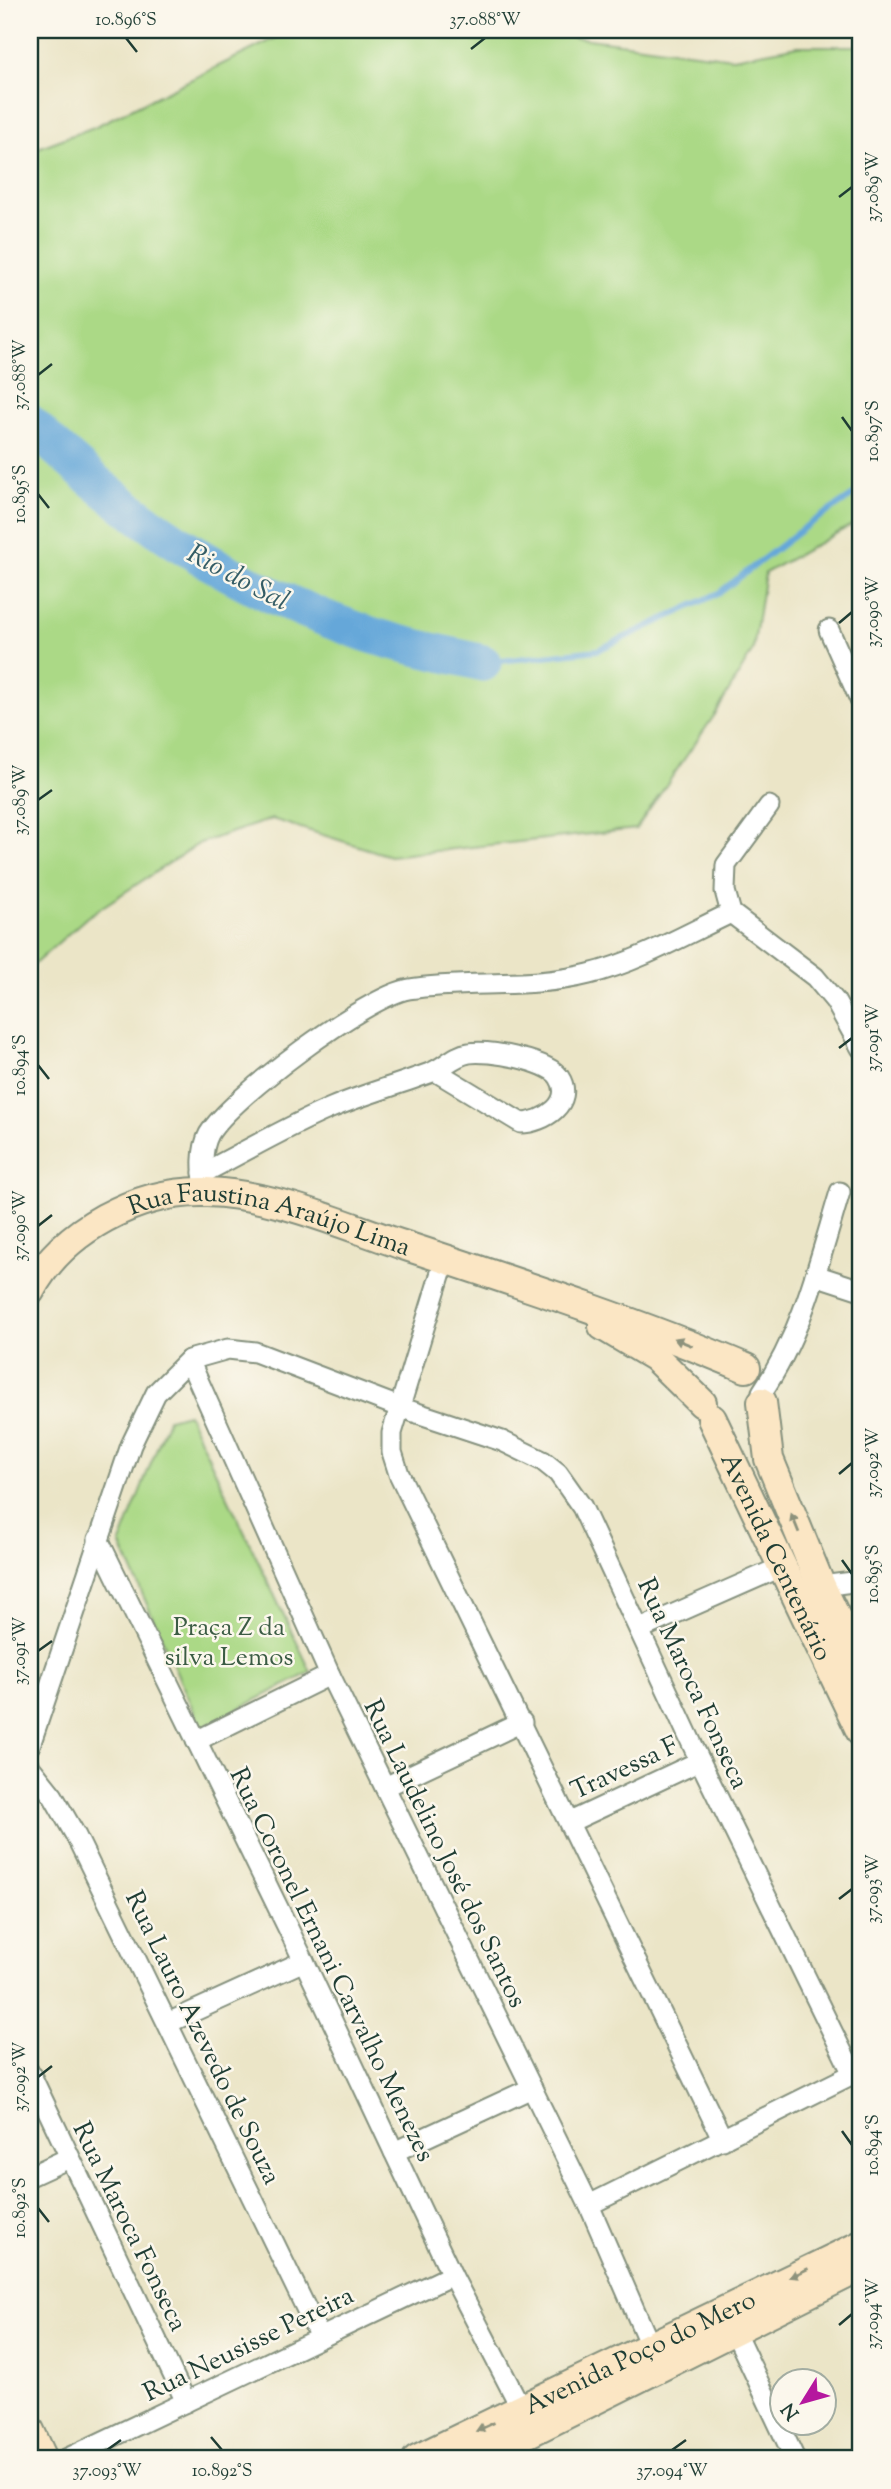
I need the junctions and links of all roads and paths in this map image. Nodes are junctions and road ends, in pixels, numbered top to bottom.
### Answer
1 (830, 630) dead end
2 (861, 702) edge
3 (769, 806) dead end
4 (731, 913) junction
5 (861, 1048) edge
6 (435, 1071) junction
7 (204, 1182) junction
8 (840, 1192) dead end
9 (445, 1259) junction
10 (815, 1275) junction
11 (535, 1290) junction
12 (861, 1290) edge
13 (30, 1291) edge
14 (189, 1360) junction
15 (746, 1368) junction
16 (762, 1397) junction
17 (399, 1407) junction
18 (707, 1411) junction
19 (99, 1539) junction
20 (781, 1567) junction
21 (861, 1581) edge
22 (821, 1586) junction
23 (640, 1629) junction
24 (861, 1669) edge
25 (330, 1675) junction
26 (522, 1722) junction
27 (861, 1732) edge
28 (196, 1741) junction
29 (30, 1745) edge
30 (700, 1761) junction
31 (30, 1767) edge
32 (385, 1787) junction
33 (570, 1822) junction
34 (304, 1961) junction
35 (168, 2023) junction
36 (857, 2072) edge
37 (30, 2073) edge
38 (532, 2088) junction
39 (723, 2140) junction
40 (394, 2151) junction
41 (69, 2158) junction
42 (30, 2176) edge
43 (589, 2206) junction
44 (861, 2245) edge
45 (861, 2267) edge
46 (452, 2275) junction
47 (734, 2330) junction
48 (320, 2337) junction
49 (656, 2358) junction
50 (610, 2380) junction
51 (186, 2402) junction
52 (522, 2410) junction
53 (30, 2431) edge
54 (514, 2451) edge
55 (43, 2459) edge
56 (66, 2459) edge
57 (417, 2459) edge
58 (476, 2459) edge
59 (795, 2459) edge

1 - 2 street
3 - 4 street
4 - 5 street
4 - 7 street
6 - 6 street
6 - 7 street
7 - 9 street, Rua Faustina Araújo Lima
7 - 13 street, Rua Faustina Araújo Lima
8 - 10 street, Avenida Centenário
9 - 11 street, Rua Faustina Araújo Lima
9 - 17 street
10 - 12 street
10 - 16 street, Avenida Centenário
15 -> 11 street, Rua Faustina Araújo Lima
11 - 18 street, Rua Faustina Araújo Lima
14 - 17 street, Rua Maroca Fonseca
14 - 19 street, Rua Maroca Fonseca
14 - 25 street, Rua Laudelino José dos Santos
15 - 16 street, Avenida Centenário
15 - 18 street
16 - 18 street, Avenida Centenário
22 -> 16 street, Avenida Centenário
17 - 23 street, Rua Maroca Fonseca
17 - 26 street
18 - 20 street, Avenida Centenário
19 - 28 street, Rua Coronel Ernani Carvalho Menezes
19 - 29 street, Rua Maroca Fonseca
20 - 23 street
20 - 27 street, Avenida Centenário
21 - 22 street
22 - 24 street, Avenida Centenário
23 - 30 street, Rua Maroca Fonseca
25 - 28 street
25 - 32 street, Rua Laudelino José dos Santos
26 - 32 street
26 - 33 street
28 - 34 street, Rua Coronel Ernani Carvalho Menezes
30 - 33 street, Travessa F
30 - 36 street, Rua Maroca Fonseca
31 - 35 street, Rua Lauro Azevedo de Souza
32 - 38 street, Rua Laudelino José dos Santos
33 - 39 street
34 - 35 street
34 - 40 street, Rua Coronel Ernani Carvalho Menezes
35 - 48 street, Rua Lauro Azevedo de Souza
36 - 39 street
37 - 41 street, Rua Maroca Fonseca
38 - 40 street
38 - 43 street, Rua Laudelino José dos Santos
39 - 43 street
40 - 46 street, Rua Coronel Ernani Carvalho Menezes
41 - 42 street
41 - 51 street, Rua Maroca Fonseca
43 - 49 street, Rua Laudelino José dos Santos
44 -> 49 street, Avenida Poço do Mero
45 - 47 street, Avenida Poço do Mero
46 - 48 street, Rua Neusisse Pereira
46 - 52 street, Rua Coronel Ernani Carvalho Menezes
47 - 49 street, Avenida Poço do Mero
47 - 59 street
48 - 51 street, Rua Neusisse Pereira
49 - 50 street, Avenida Poço do Mero
50 - 52 street, Avenida Poço do Mero
50 - 54 street, Avenida Poço do Mero
51 - 56 street, Rua Neusisse Pereira
52 -> 57 street, Avenida Poço do Mero
53 - 55 street
54 - 58 street, Avenida Poço do Mero

